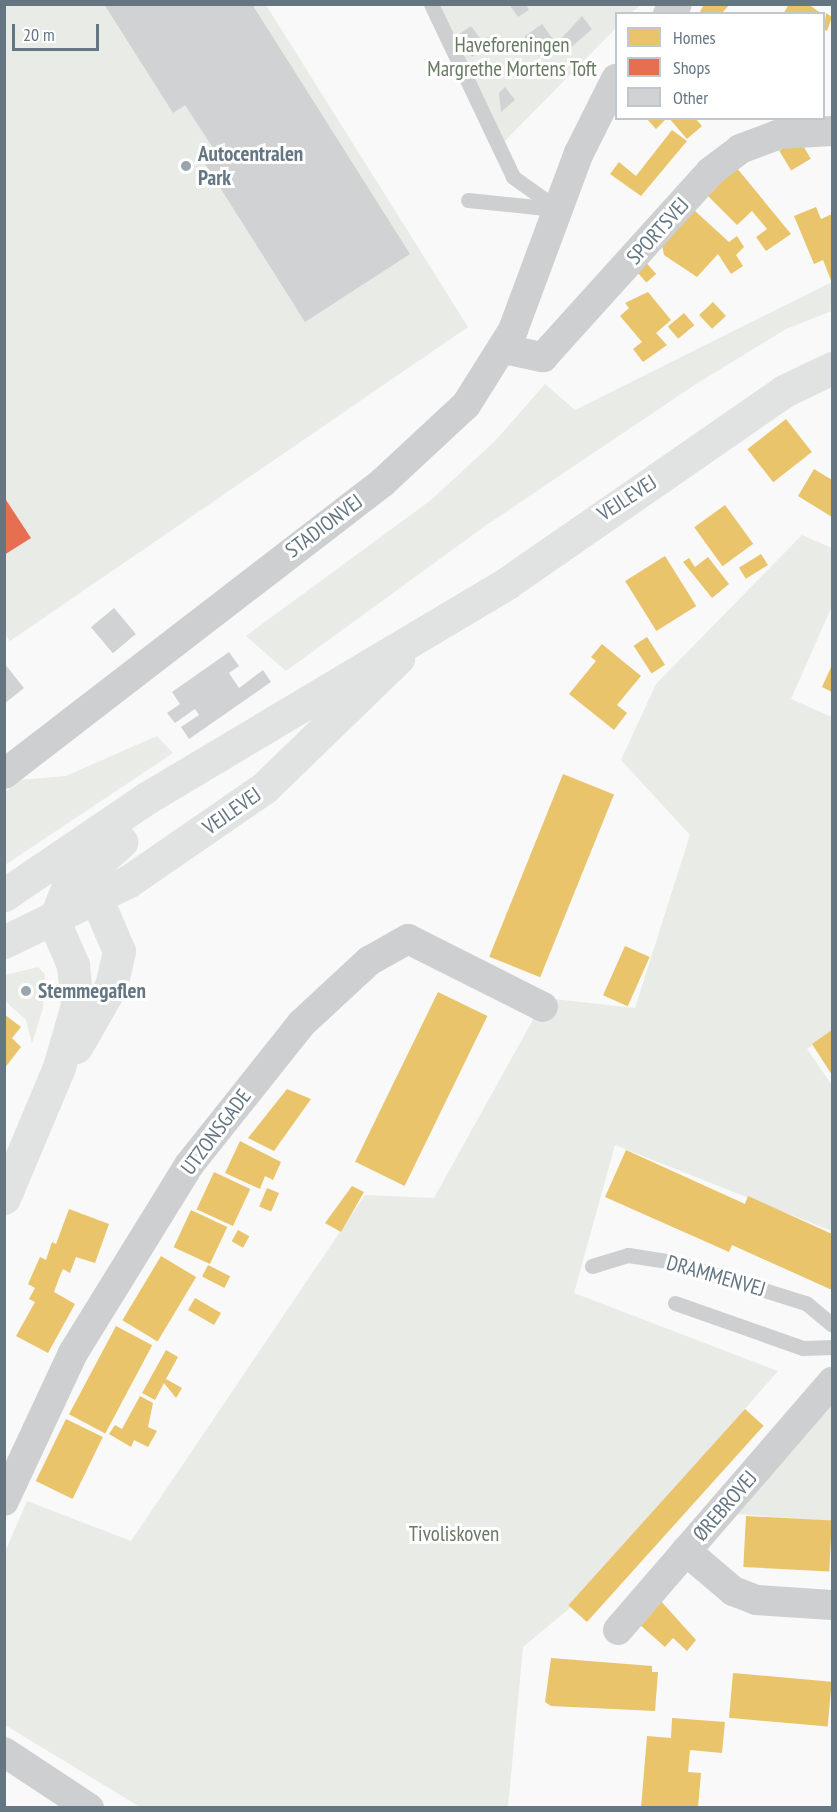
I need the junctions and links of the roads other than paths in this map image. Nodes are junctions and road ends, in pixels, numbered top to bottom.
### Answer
1 (430, 4) edge
2 (615, 81) edge
3 (832, 131) edge
4 (468, 200) dead end
5 (558, 209) junction
6 (504, 349) junction
7 (832, 368) edge
8 (424, 631) junction
9 (4, 774) edge
10 (85, 873) junction
11 (4, 895) edge
12 (54, 921) junction
13 (4, 942) edge
14 (543, 1007) dead end
15 (59, 1067) junction
16 (4, 1198) edge
17 (592, 1266) dead end
18 (675, 1303) dead end
19 (832, 1325) edge
20 (832, 1347) edge
21 (832, 1382) edge
22 (4, 1501) edge
23 (686, 1551) junction
24 (832, 1605) edge
25 (618, 1630) dead end
26 (4, 1752) edge
27 (90, 1808) edge

1 - 5 lane
2 - 5 street, STADIONVEJ
3 - 6 street, SPORTSVEJ
4 - 5 lane
5 - 6 street, STADIONVEJ
6 - 9 street, STADIONVEJ
7 - 8 main road, VEJLEVEJ
8 - 10 main road, VEJLEVEJ
8 - 10 main road, VEJLEVEJ
10 - 11 main road, VEJLEVEJ
10 - 12 main road, VEJLEVEJ
10 - 15 main road
12 - 13 main road, VEJLEVEJ
12 - 15 main road
14 - 22 street, UTZONSGADE
15 - 16 main road
17 - 19 lane, DRAMMENVEJ
18 - 20 lane, DRAMMENVEJ
21 - 23 street, ØREBROVEJ
23 - 24 street
23 - 25 street, ØREBROVEJ
26 - 27 street

